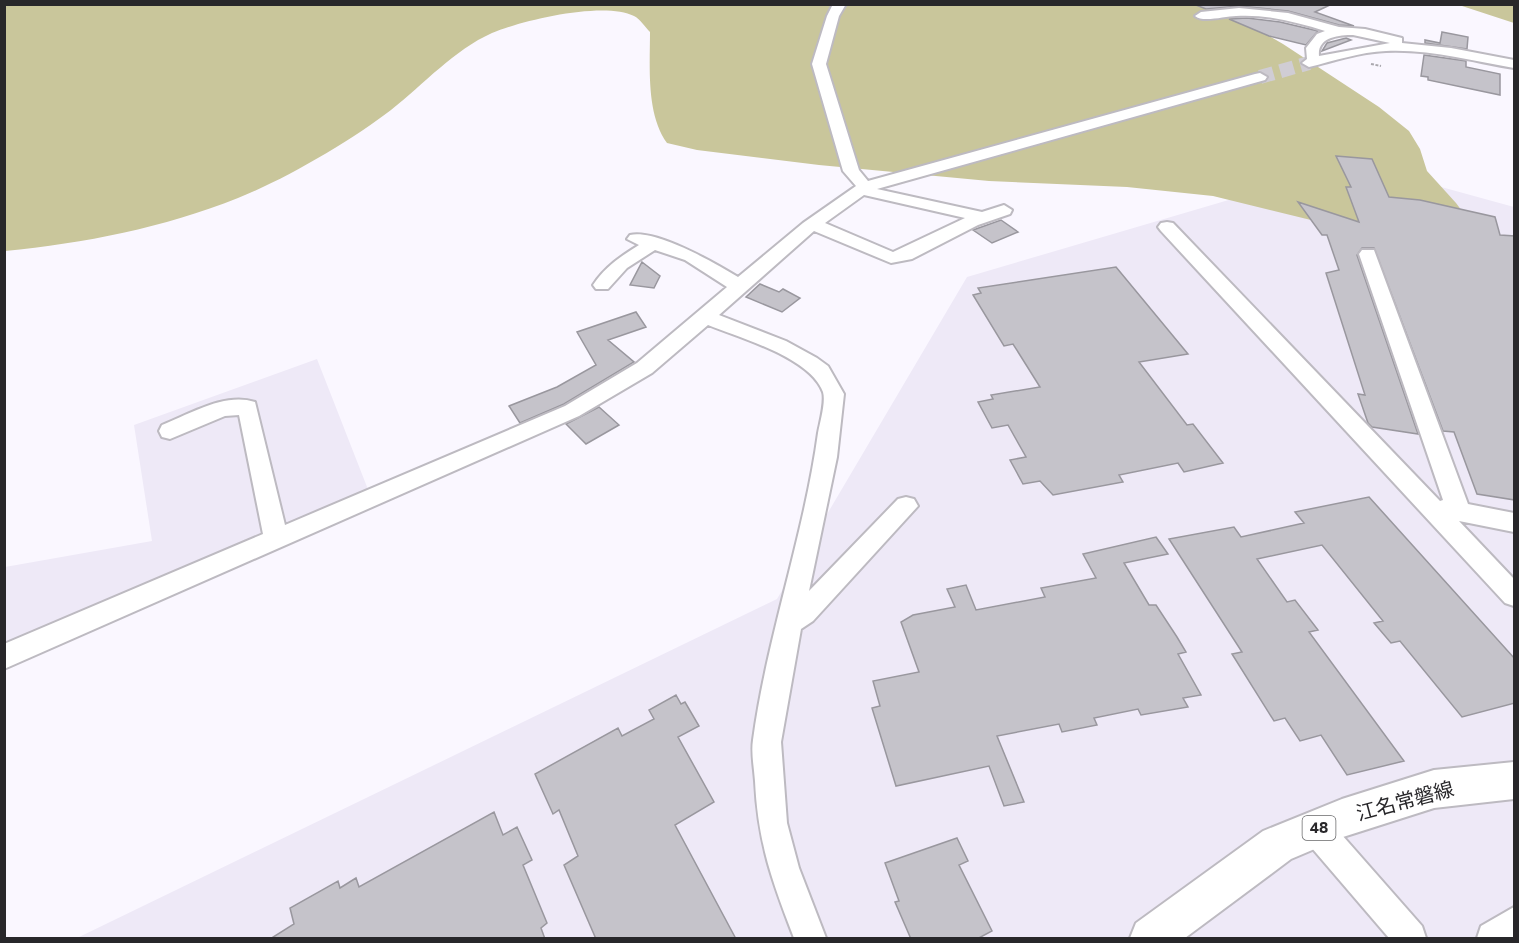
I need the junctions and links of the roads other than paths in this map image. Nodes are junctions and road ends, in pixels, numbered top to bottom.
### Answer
1 (840, 4) edge
2 (1222, 4) edge
3 (1264, 4) edge
4 (1239, 10) junction
5 (1281, 14) junction
6 (1201, 16) dead end
7 (1266, 25) dead end
8 (1341, 32) junction
9 (1319, 38) junction
10 (1409, 48) junction
11 (1515, 64) edge
12 (1260, 77) tunnel mouth
13 (863, 189) junction
14 (1004, 210) dead end
15 (983, 217) junction
16 (813, 224) junction
17 (1167, 227) dead end
18 (1368, 254) dead end
19 (602, 285) dead end
20 (739, 286) junction
21 (703, 316) junction
22 (170, 431) dead end
23 (906, 506) dead end
24 (1431, 507) junction
25 (1459, 512) junction
26 (1515, 522) edge
27 (276, 538) junction
28 (1515, 595) edge
29 (789, 623) junction
30 (4, 657) edge
31 (1515, 781) edge
32 (1316, 829) junction
33 (1515, 923) edge
34 (810, 939) edge
35 (1151, 939) edge
36 (1410, 939) edge
37 (1493, 939) edge

1 - 13 street
2 - 4 street
3 - 5 street
4 - 5 street
4 - 6 street
5 - 8 street
7 - 9 street
8 - 9 street
8 - 10 street
9 - 10 street
10 - 11 street
12 - 13 street
13 - 15 street
13 - 16 street
14 - 15 street
15 - 16 street
16 - 20 street
17 - 24 street
18 - 25 street
19 - 20 street
20 - 21 street
21 - 27 street
21 - 29 street
22 - 27 street
23 - 29 street
24 - 25 street
24 - 28 street
25 - 26 street
27 - 30 street
29 - 34 street
31 - 32 main road, 江名常磐線 / 48
32 - 35 main road, 江名常磐線 / 48
32 - 36 street
33 - 37 street

